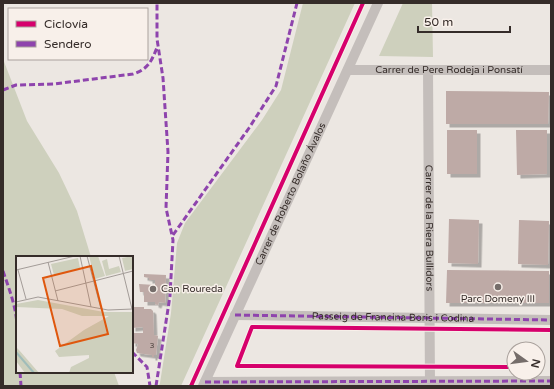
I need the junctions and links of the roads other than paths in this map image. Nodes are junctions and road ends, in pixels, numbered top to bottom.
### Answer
1 (378, 3) edge
2 (348, 70) junction
3 (428, 70) junction
4 (551, 70) edge
5 (235, 315) junction
6 (429, 319) junction
7 (551, 320) edge
8 (551, 381) edge
9 (204, 384) edge
10 (430, 384) edge

1 - 2 street, Carrer de Roberto Bolaño Ávalos
2 - 3 street, Carrer de Pere Rodeja i Ponsatí
2 - 5 street, Carrer de Roberto Bolaño Ávalos
3 - 4 street, Carrer de Pere Rodeja i Ponsatí
3 - 6 street, Carrer de la Riera Bullidors
5 - 6 street, Passeig de Francina Boris i Codina
5 - 9 street, Carrer de Roberto Bolaño Ávalos
6 - 7 street, Passeig de Francina Boris i Codina
6 - 10 street, Carrer de la Riera Bullidors
8 - 10 street
9 - 10 street

